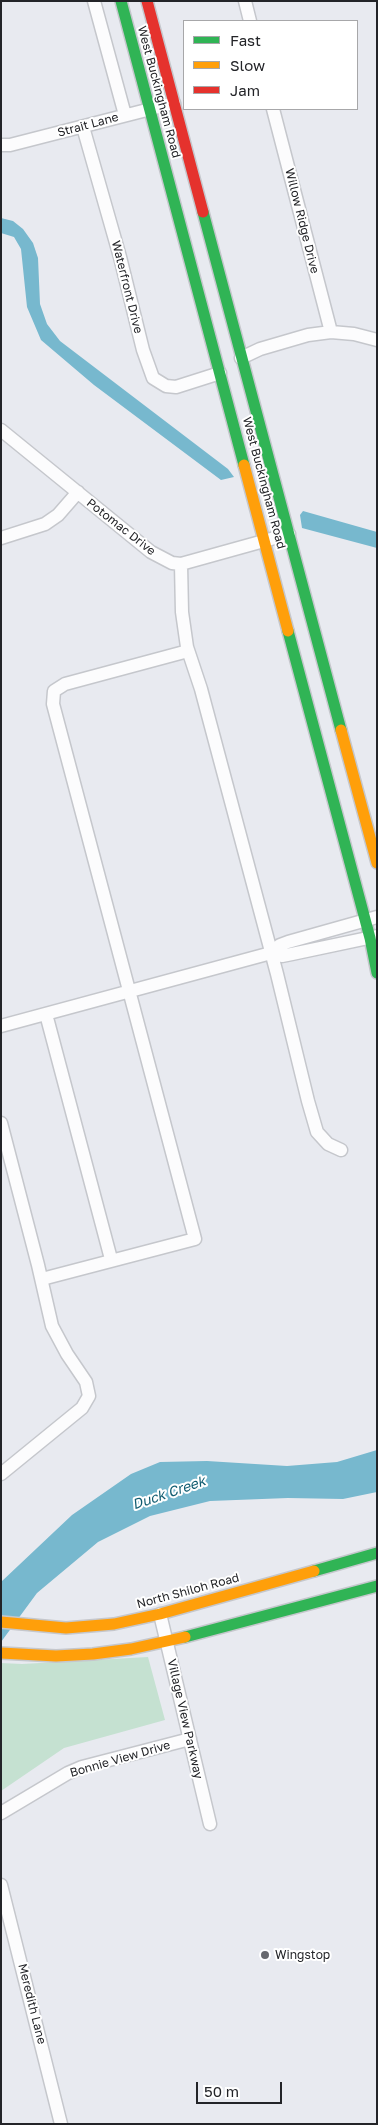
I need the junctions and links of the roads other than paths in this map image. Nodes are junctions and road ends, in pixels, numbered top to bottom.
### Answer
1 (94, 1) edge
2 (121, 1) edge
3 (147, 1) edge
4 (245, 1) edge
5 (250, 20) edge
6 (174, 103) junction
7 (149, 109) junction
8 (273, 110) edge
9 (125, 115) junction
10 (83, 126) junction
11 (1, 145) edge
12 (330, 332) junction
13 (377, 340) edge
14 (241, 358) junction
15 (220, 373) junction
16 (1, 430) edge
17 (78, 492) junction
18 (289, 534) junction
19 (1, 538) edge
20 (265, 541) junction
21 (181, 564) junction
22 (188, 651) junction
23 (377, 863) edge
24 (371, 919) edge
25 (373, 937) edge
26 (271, 953) junction
27 (377, 973) edge
28 (130, 992) junction
29 (46, 1014) junction
30 (1, 1026) edge
31 (1, 1123) edge
32 (341, 1150) dead end
33 (111, 1259) junction
34 (42, 1279) junction
35 (1, 1474) edge
36 (377, 1553) edge
37 (377, 1586) edge
38 (160, 1614) junction
39 (1, 1622) edge
40 (167, 1642) junction
41 (1, 1653) edge
42 (190, 1739) junction
43 (1, 1813) edge
44 (210, 1824) dead end
45 (1, 1885) edge
46 (61, 2124) edge

1 - 9 street
2 - 7 main road, West Buckingham Road
3 - 6 main road, West Buckingham Road
4 - 5 street
6 - 7 street, Strait Lane
6 - 14 main road, West Buckingham Road
7 - 9 street, Strait Lane
7 - 15 main road, West Buckingham Road
8 - 12 street, Willow Ridge Drive
9 - 10 street, Strait Lane
10 - 11 street, Strait Lane
10 - 15 street, Waterfront Drive
12 - 13 street
12 - 14 street
14 - 15 main road
14 - 18 main road, West Buckingham Road
15 - 20 main road, West Buckingham Road
16 - 17 street, Potomac Drive
17 - 19 street
17 - 21 street, Potomac Drive
18 - 20 street
18 - 23 main road, West Buckingham Road
20 - 21 street
20 - 24 main road, West Buckingham Road
21 - 22 street
22 - 26 street
22 - 28 street
24 - 25 main road, West Buckingham Road
24 - 26 street
25 - 26 street
25 - 27 main road, West Buckingham Road
26 - 28 street
26 - 32 street
28 - 29 street
28 - 33 street
29 - 30 street
29 - 33 street
31 - 34 street
33 - 34 street
34 - 35 street
36 - 38 main road, North Shiloh Road
37 - 40 main road
38 - 39 main road, North Shiloh Road
38 - 40 street, Village View Parkway
40 - 41 main road
40 - 42 street, Village View Parkway
42 - 43 street, Bonnie View Drive
42 - 44 street, Village View Parkway
45 - 46 street, Meredith Lane

